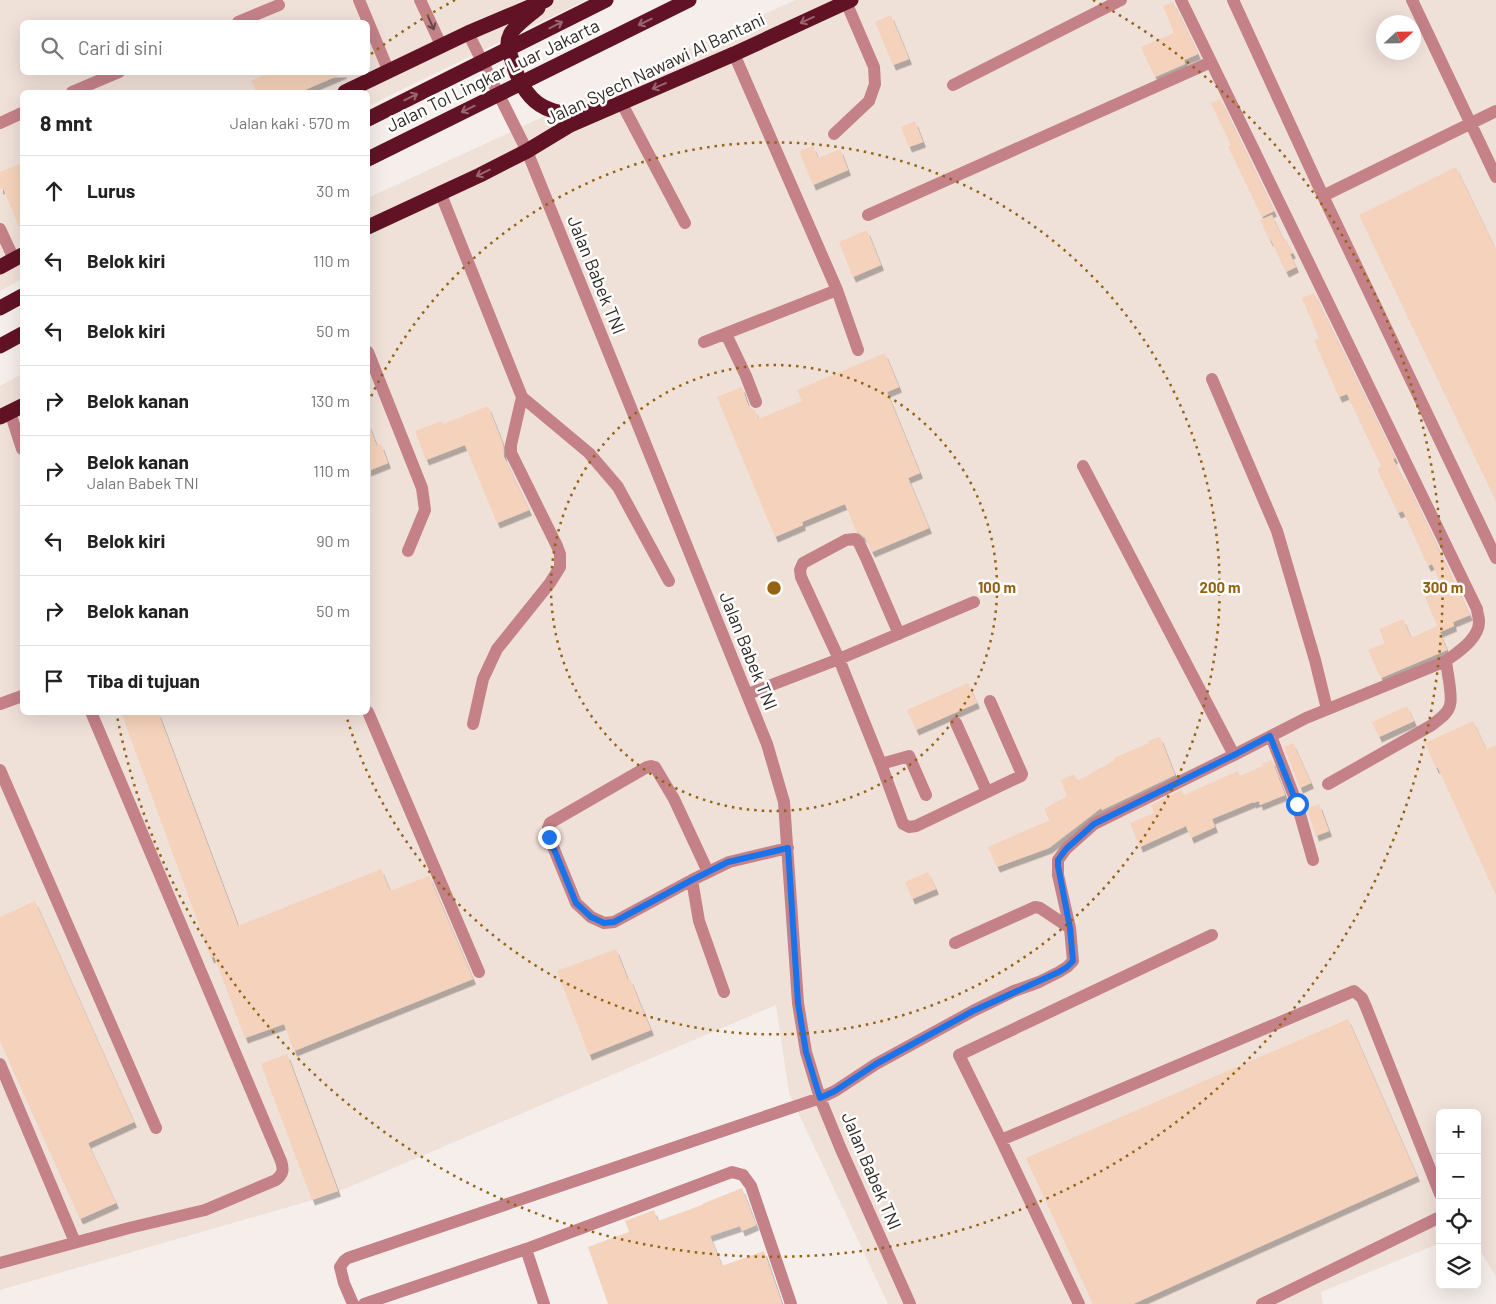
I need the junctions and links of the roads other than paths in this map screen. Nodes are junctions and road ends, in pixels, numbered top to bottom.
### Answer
1 (359, 0) edge
2 (420, 0) edge
3 (546, 0) edge
4 (606, 0) edge
5 (689, 0) edge
6 (1121, 0) edge
7 (1182, 0) edge
8 (1233, 0) edge
9 (1412, 0) edge
10 (849, 1) edge
11 (279, 5) dead end
12 (243, 20) edge
13 (368, 20) edge
14 (370, 26) edge
15 (468, 33) junction
16 (442, 47) junction
17 (734, 54) junction
18 (1211, 62) junction
19 (390, 72) junction
20 (112, 75) edge
21 (953, 85) dead end
22 (77, 90) edge
23 (350, 90) edge
24 (621, 102) junction
25 (602, 110) junction
26 (1496, 111) edge
27 (20, 114) edge
28 (370, 118) edge
29 (0, 123) edge
30 (1470, 124) junction
31 (834, 134) dead end
32 (527, 151) junction
33 (370, 158) edge
34 (1496, 177) edge
35 (440, 192) junction
36 (1323, 196) junction
37 (868, 215) dead end
38 (684, 223) dead end
39 (370, 226) edge
40 (0, 229) edge
41 (18, 257) edge
42 (0, 267) edge
43 (837, 290) junction
44 (20, 297) edge
45 (0, 308) edge
46 (726, 334) junction
47 (20, 335) edge
48 (704, 342) dead end
49 (0, 346) edge
50 (858, 350) dead end
51 (370, 357) edge
52 (1212, 379) dead end
53 (522, 397) junction
54 (756, 402) dead end
55 (11, 412) edge
56 (20, 441) edge
57 (1083, 466) dead end
58 (408, 551) dead end
59 (1496, 558) edge
60 (669, 581) dead end
61 (974, 602) dead end
62 (899, 634) junction
63 (839, 659) junction
64 (1446, 661) junction
65 (748, 694) junction
66 (20, 697) edge
67 (990, 701) dead end
68 (0, 704) edge
69 (1327, 709) junction
70 (92, 715) edge
71 (369, 715) edge
72 (956, 723) dead end
73 (474, 724) dead end
74 (1270, 736) junction
75 (1234, 755) junction
76 (881, 764) junction
77 (0, 770) edge
78 (1328, 784) dead end
79 (987, 792) junction
80 (926, 795) dead end
81 (788, 848) junction
82 (1313, 860) dead end
83 (708, 872) junction
84 (692, 880) junction
85 (1070, 928) junction
86 (1212, 935) dead end
87 (955, 943) dead end
88 (479, 972) dead end
89 (724, 992) dead end
90 (0, 1064) edge
91 (820, 1098) junction
92 (156, 1128) dead end
93 (1001, 1140) junction
94 (1436, 1184) edge
95 (1436, 1219) edge
96 (75, 1242) junction
97 (526, 1249) junction
98 (0, 1263) edge
99 (353, 1304) edge
100 (364, 1304) edge
101 (544, 1304) edge
102 (791, 1304) edge
103 (910, 1304) edge
104 (1079, 1304) edge
105 (1262, 1304) edge

1 - 13 street
2 -> 16 street
3 - 15 highway
3 - 25 highway
28 -> 4 highway, Jalan Tol Lingkar Luar Jakarta, bridge
5 -> 33 highway, Jalan Tol Lingkar Luar Jakarta, bridge
6 - 21 street
7 - 18 street
8 - 36 street
9 - 30 street
10 -> 17 highway, Jalan Syech Nawawi Al Bantani
10 - 31 street
11 - 12 street
14 - 19 street
15 - 16 highway
15 - 32 street, Jalan Babek TNI
16 - 19 highway
17 -> 24 highway, Jalan Syech Nawawi Al Bantani
17 - 43 street
18 - 37 street
18 - 64 street
19 - 23 highway
20 - 22 street
24 - 25 highway, Jalan Syech Nawawi Al Bantani
24 - 38 street
25 - 32 highway, Jalan Syech Nawawi Al Bantani
26 - 30 street
27 - 29 street
30 - 34 street
30 - 36 street
32 -> 35 highway, Jalan Syech Nawawi Al Bantani
32 - 65 street, Jalan Babek TNI
35 - 39 highway, Jalan Syech Nawawi Al Bantani
35 - 53 street
36 - 59 street
40 - 41 street
41 - 42 highway
43 - 46 street
43 - 50 street
44 - 45 highway
46 - 48 street
46 - 54 street
47 - 49 highway
51 - 58 street
52 - 69 street
53 - 60 street
53 - 73 street
55 - 56 street
57 - 75 street
61 - 62 street
62 - 63 street
62 - 63 street
63 - 65 street
63 - 76 street
64 - 69 street
64 - 78 street
65 - 81 street, Jalan Babek TNI
66 - 68 street
67 - 79 street
69 - 74 street
70 - 96 street
71 - 88 street
72 - 79 street
74 - 75 street
74 - 82 street
75 - 85 street
76 - 79 street
76 - 80 street
77 - 92 street
81 - 83 street
81 - 91 street, Jalan Babek TNI
83 - 84 street
83 - 84 street
84 - 89 street
85 - 87 street
85 - 91 street
86 - 93 street
90 - 96 street
91 - 99 street
91 - 103 street, Jalan Babek TNI
93 - 94 street
93 - 104 street
95 - 105 street
96 - 98 street
97 - 100 street
97 - 101 street
97 - 102 street

